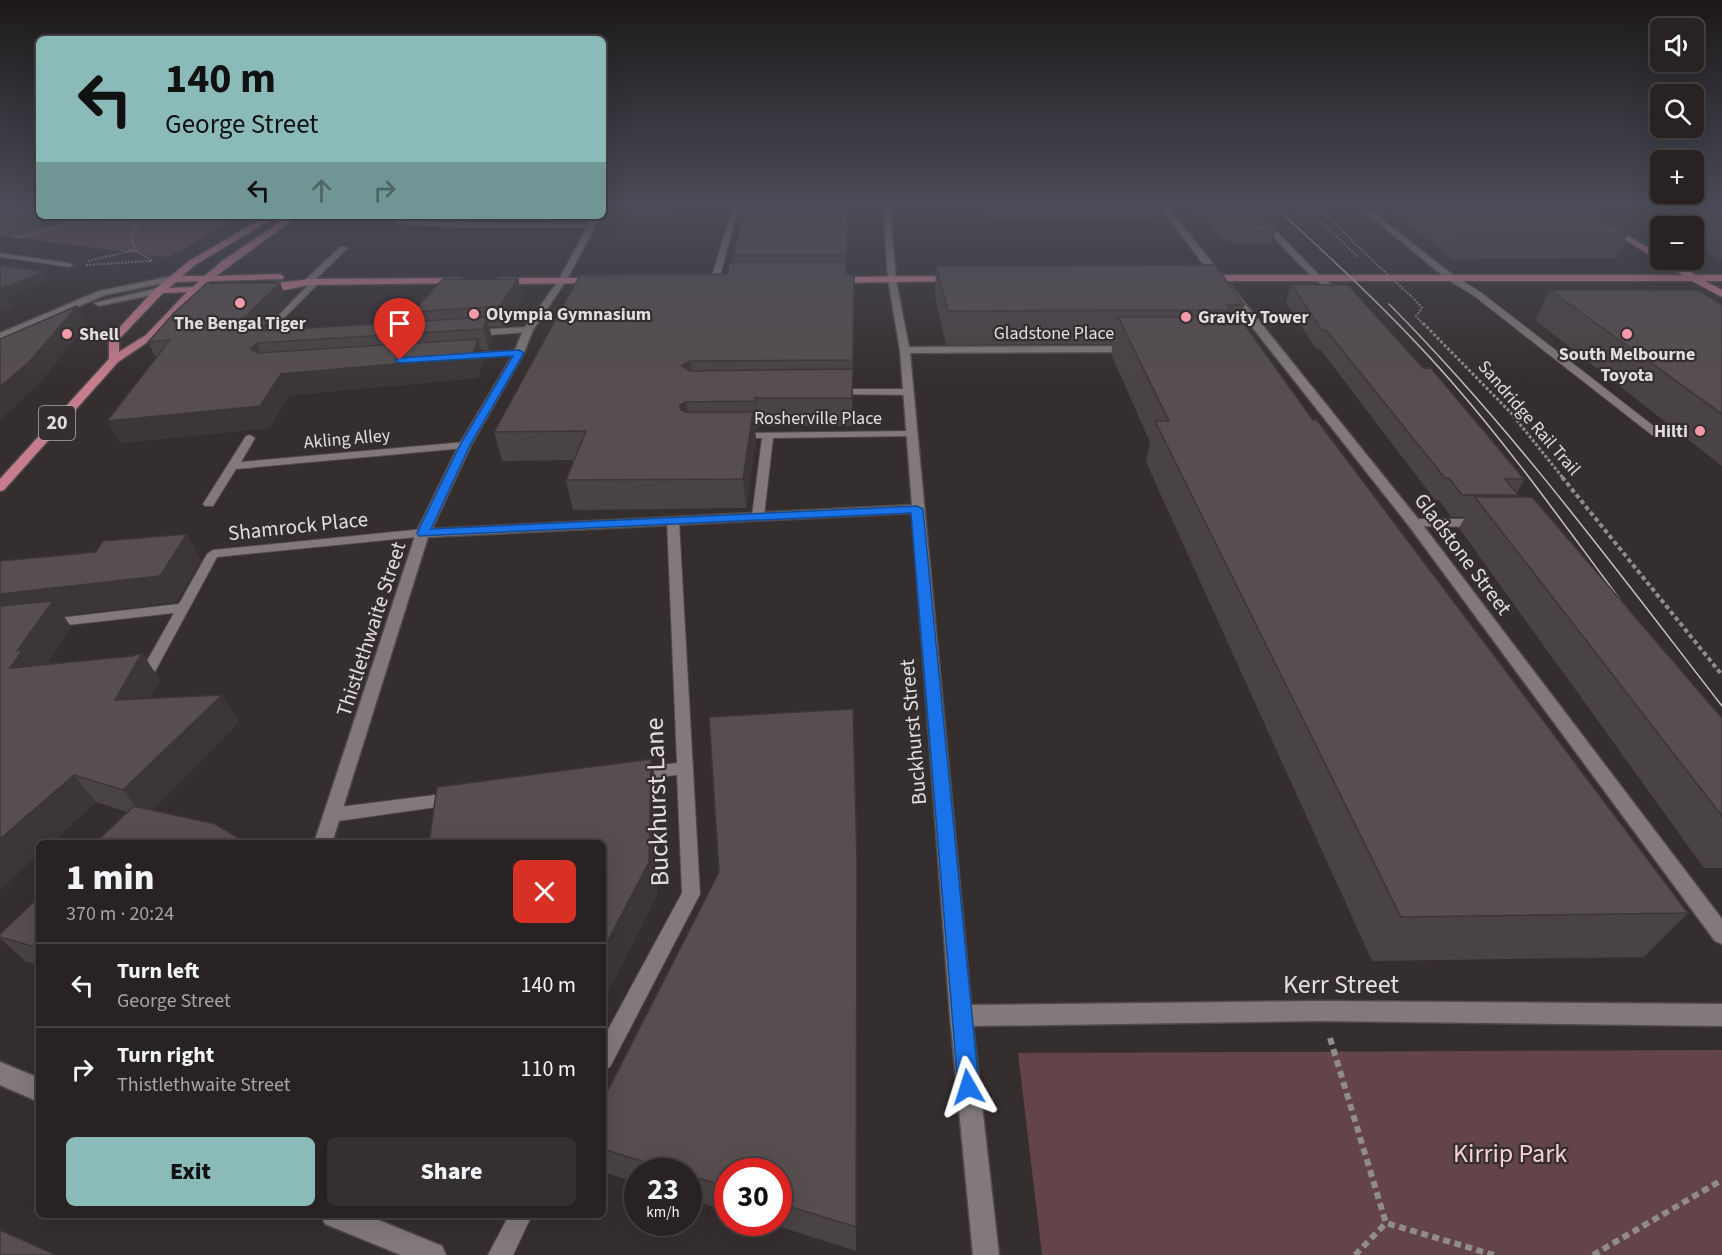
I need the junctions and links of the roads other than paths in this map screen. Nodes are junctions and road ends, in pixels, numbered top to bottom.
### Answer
1 (57, 264) edge
2 (194, 264) edge
3 (226, 264) edge
4 (329, 264) edge
5 (571, 264) edge
6 (720, 264) edge
7 (891, 264) edge
8 (1207, 264) edge
9 (1303, 264) edge
10 (1433, 264) edge
11 (73, 266) road end
12 (1681, 270) edge
13 (209, 277) junction
14 (1218, 278) junction
15 (1317, 278) junction
16 (1451, 278) junction
17 (1694, 278) junction
18 (1722, 278) edge
19 (172, 279) junction
20 (963, 279) edge
21 (1195, 279) edge
22 (609, 280) edge
23 (703, 280) edge
24 (715, 280) junction
25 (727, 280) edge
26 (821, 280) edge
27 (892, 280) junction
28 (468, 281) edge
29 (492, 281) edge
30 (562, 281) junction
31 (312, 282) junction
32 (197, 288) junction
33 (158, 291) junction
34 (1722, 294) edge
35 (1348, 302) edge
36 (50, 315) junction
37 (528, 330) junction
38 (457, 334) edge
39 (0, 337) edge
40 (291, 346) edge
41 (1259, 348) edge
42 (1276, 348) junction
43 (1143, 349) edge
44 (905, 350) junction
45 (519, 353) junction
46 (454, 357) edge
47 (114, 360) junction
48 (828, 392) edge
49 (908, 392) junction
50 (1656, 433) dead end
51 (910, 434) junction
52 (723, 435) edge
53 (768, 435) junction
54 (250, 438) dead end
55 (465, 445) junction
56 (232, 466) junction
57 (0, 487) edge
58 (209, 504) dead end
59 (917, 509) junction
60 (758, 516) junction
61 (673, 521) junction
62 (1414, 523) junction
63 (1493, 523) edge
64 (423, 533) junction
65 (184, 608) junction
66 (34, 625) edge
67 (145, 677) dead end
68 (685, 768) junction
69 (616, 777) edge
70 (465, 797) edge
71 (331, 815) junction
72 (324, 840) edge
73 (1722, 935) edge
74 (1722, 1015) edge
75 (961, 1016) junction
76 (606, 1054) edge
77 (0, 1073) edge
78 (36, 1089) edge
79 (341, 1218) edge
80 (519, 1218) edge
81 (433, 1255) edge
82 (500, 1255) edge
83 (986, 1255) edge

1 - 11 lane
2 - 19 main road
3 - 13 main road
4 - 31 lane
5 - 30 street, Thistlethwaite Street
6 - 24 lane
7 - 27 street, Buckhurst Street
8 - 14 street, Gladstone Street
9 - 15 lane
10 - 16 street
12 - 17 main road
13 - 19 main road
13 - 31 main road
13 - 32 main road
14 - 15 main road
14 - 21 main road
14 - 42 street, Gladstone Street
15 - 16 main road
15 - 35 lane
16 - 17 main road
16 - 50 lane
17 - 18 main road
17 - 34 main road
19 - 33 main road, 20
19 - 36 street
20 - 27 main road
22 - 30 main road
23 - 24 main road
24 - 25 main road
26 - 27 main road
27 - 44 street, Buckhurst Street
28 - 31 main road
29 - 30 main road
30 - 37 street, Thistlethwaite Street
31 - 32 main road
31 - 40 lane
32 - 33 main road
32 - 47 main road, 20
33 - 36 street
33 - 47 main road, 20
36 - 39 street
37 - 38 lane
37 - 45 street, Thistlethwaite Street
41 - 42 street
42 - 62 street, Gladstone Street
43 - 44 street, Gladstone Place
44 - 49 street, Buckhurst Street
45 - 46 lane
45 - 55 street, Thistlethwaite Street
47 - 57 main road, 20
48 - 49 lane
49 - 51 street, Buckhurst Street
51 - 53 lane, Rosherville Place
51 - 59 street, Buckhurst Street
52 - 53 lane, Rosherville Place
53 - 60 lane
54 - 56 lane
55 - 56 lane, Akling Alley
55 - 64 street, Thistlethwaite Street
56 - 58 lane
59 - 60 street
59 - 75 street, Buckhurst Street
60 - 61 street
61 - 64 street
61 - 68 lane, Buckhurst Lane
62 - 63 lane
62 - 73 street, Gladstone Street
64 - 65 lane, Shamrock Place
64 - 71 street, Thistlethwaite Street
65 - 66 lane
65 - 67 lane
68 - 69 lane
68 - 76 lane, Buckhurst Lane
70 - 71 lane
71 - 72 street, Thistlethwaite Street
74 - 75 street, Kerr Street
75 - 83 street, Buckhurst Street
77 - 78 street
79 - 81 street
80 - 82 lane

